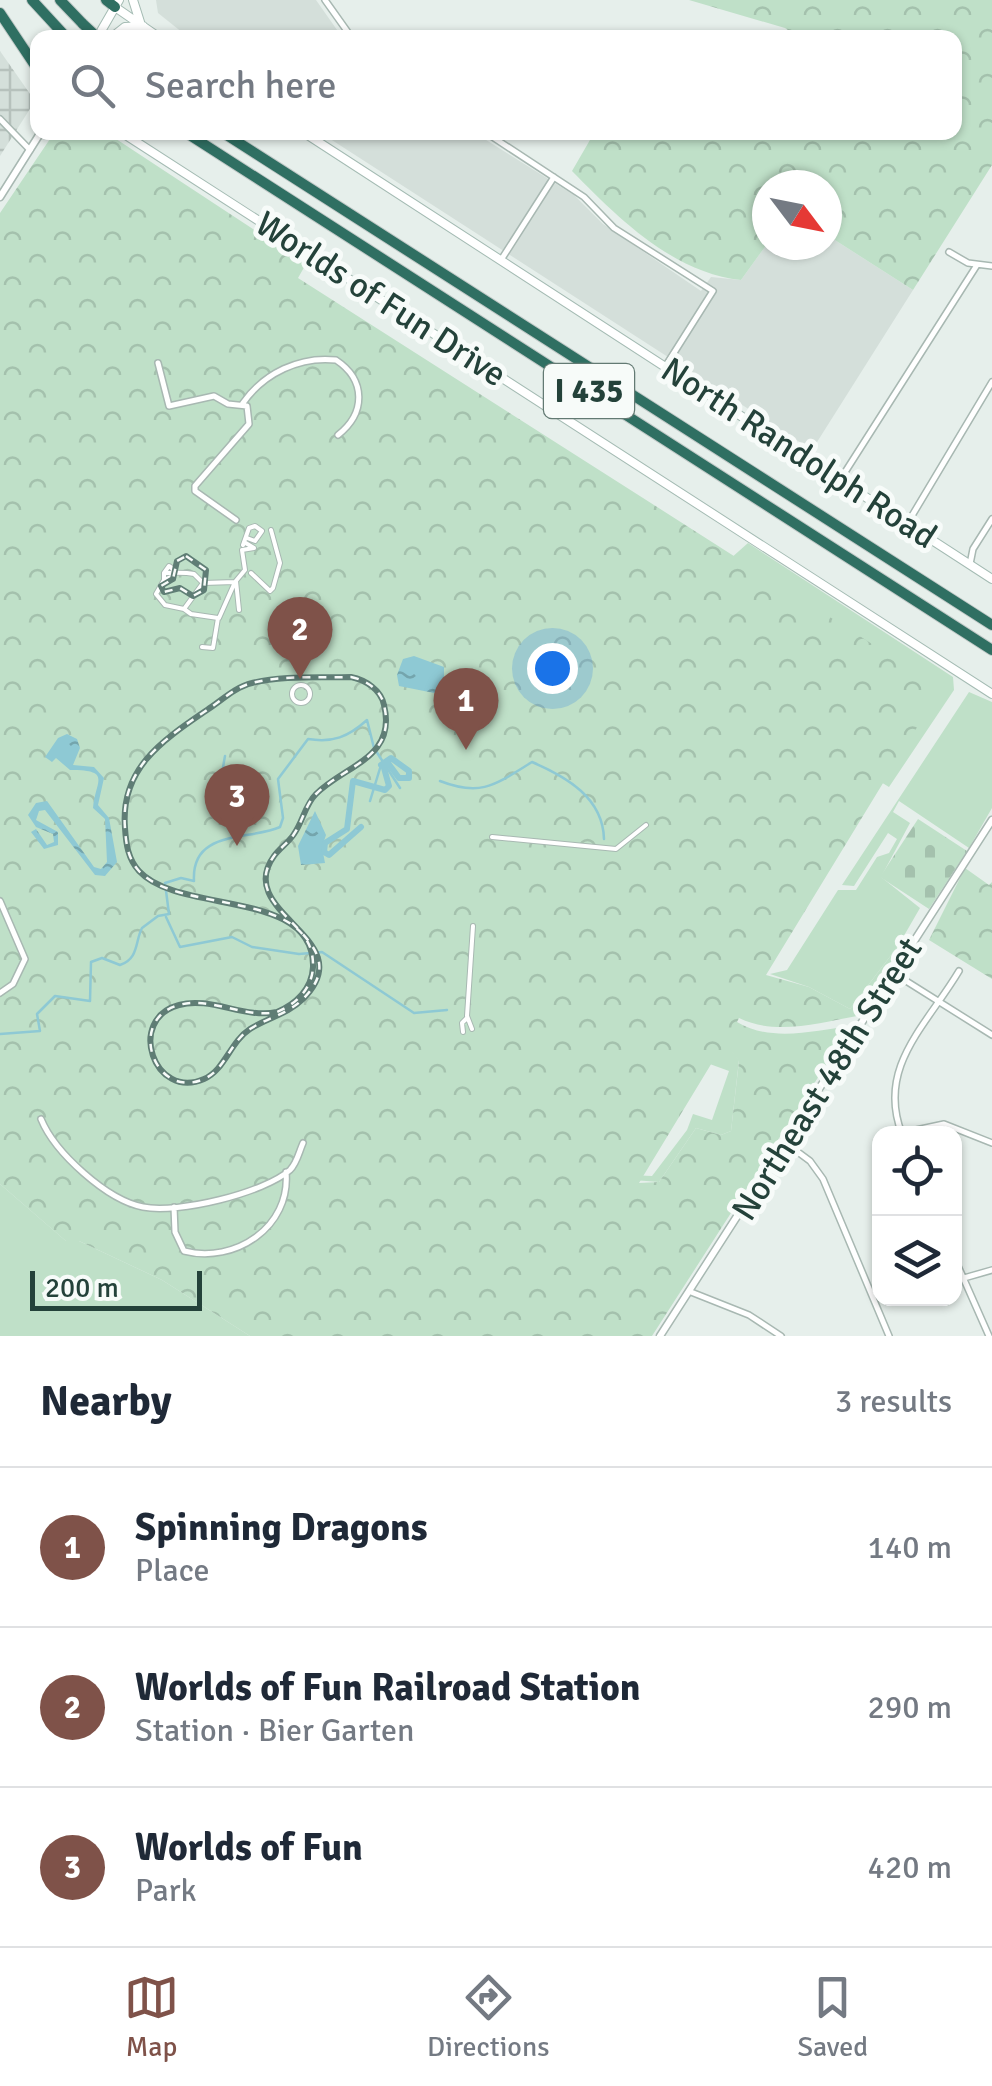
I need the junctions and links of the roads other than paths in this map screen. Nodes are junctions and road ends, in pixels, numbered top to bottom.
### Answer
1 (32, 0) edge
2 (60, 0) edge
3 (133, 0) edge
4 (325, 0) edge
5 (114, 2) edge
6 (0, 13) edge
7 (143, 26) junction
8 (60, 30) edge
9 (89, 30) edge
10 (102, 30) edge
11 (121, 30) edge
12 (149, 30) edge
13 (346, 30) edge
14 (30, 59) edge
15 (0, 118) edge
16 (36, 140) edge
17 (134, 140) edge
18 (198, 140) edge
19 (234, 140) edge
20 (315, 140) edge
21 (497, 140) edge
22 (30, 150) junction
23 (554, 177) junction
24 (0, 197) edge
25 (949, 252) dead end
26 (500, 260) junction
27 (977, 265) junction
28 (992, 266) edge
29 (158, 363) dead end
30 (665, 367) junction
31 (992, 382) edge
32 (243, 403) junction
33 (338, 435) dead end
34 (840, 480) junction
35 (236, 520) dead end
36 (992, 520) edge
37 (907, 524) junction
38 (271, 530) dead end
39 (244, 545) dead end
40 (973, 549) junction
41 (960, 558) junction
42 (970, 564) junction
43 (245, 567) junction
44 (174, 573) junction
45 (251, 573) junction
46 (243, 575) junction
47 (992, 579) edge
48 (164, 580) junction
49 (236, 581) junction
50 (202, 583) junction
51 (184, 608) junction
52 (239, 610) dead end
53 (218, 618) junction
54 (992, 625) edge
55 (202, 647) dead end
56 (992, 650) edge
57 (992, 694) edge
58 (992, 820) edge
59 (646, 825) dead end
60 (492, 837) dead end
61 (0, 902) edge
62 (472, 926) dead end
63 (959, 971) dead end
64 (895, 974) junction
65 (0, 993) edge
66 (940, 1001) junction
67 (467, 1018) junction
68 (472, 1028) dead end
69 (464, 1032) dead end
70 (992, 1035) edge
71 (41, 1119) dead end
72 (899, 1126) edge
73 (962, 1131) edge
74 (303, 1143) dead end
75 (992, 1143) edge
76 (787, 1144) junction
77 (286, 1172) junction
78 (174, 1207) junction
79 (992, 1270) edge
80 (962, 1274) edge
81 (964, 1278) junction
82 (690, 1292) junction
83 (660, 1336) edge
84 (781, 1336) edge
85 (889, 1336) edge
86 (989, 1336) edge

1 - 8 highway
2 - 9 highway, bridge
3 - 7 main road
4 - 13 street
5 - 7 main road
5 - 10 main road
6 - 14 highway
7 - 11 main road
7 - 12 main road
15 - 22 street
16 - 22 street
17 - 57 main road, Worlds of Fun Drive
18 - 56 highway, I 435
19 - 54 highway, I 435
20 - 26 main road, North Randolph Road
21 - 23 street
22 - 24 street
23 - 26 street
23 - 30 street
25 - 27 street
26 - 30 main road, North Randolph Road
27 - 28 street
27 - 34 street
29 - 32 street
30 - 34 main road, North Randolph Road
31 - 37 street
32 - 33 street
32 - 35 street
34 - 37 main road, North Randolph Road
36 - 40 street
37 - 41 main road, North Randolph Road
38 - 45 street
39 - 43 street
40 - 41 street
40 - 42 street
41 - 42 main road, North Randolph Road
42 - 47 main road, North Randolph Road
43 - 45 street
43 - 46 street
44 - 48 street
44 - 48 street
44 - 50 street
45 - 46 street
46 - 49 street
48 - 51 street
49 - 50 street
49 - 52 street
49 - 53 street
50 - 51 street
51 - 53 street
53 - 55 street
58 - 64 street, Northeast 48th Street
59 - 60 street
61 - 65 street
62 - 67 street
63 - 66 street
64 - 66 street
64 - 76 street, Northeast 48th Street
66 - 70 street
66 - 72 street
67 - 68 street
67 - 69 street
71 - 78 street
73 - 75 street
74 - 77 street
76 - 82 street, Northeast 48th Street
76 - 85 street
77 - 78 street
77 - 78 street
79 - 81 street
80 - 81 street
81 - 86 street
82 - 83 street, Northeast 48th Street
82 - 84 street

